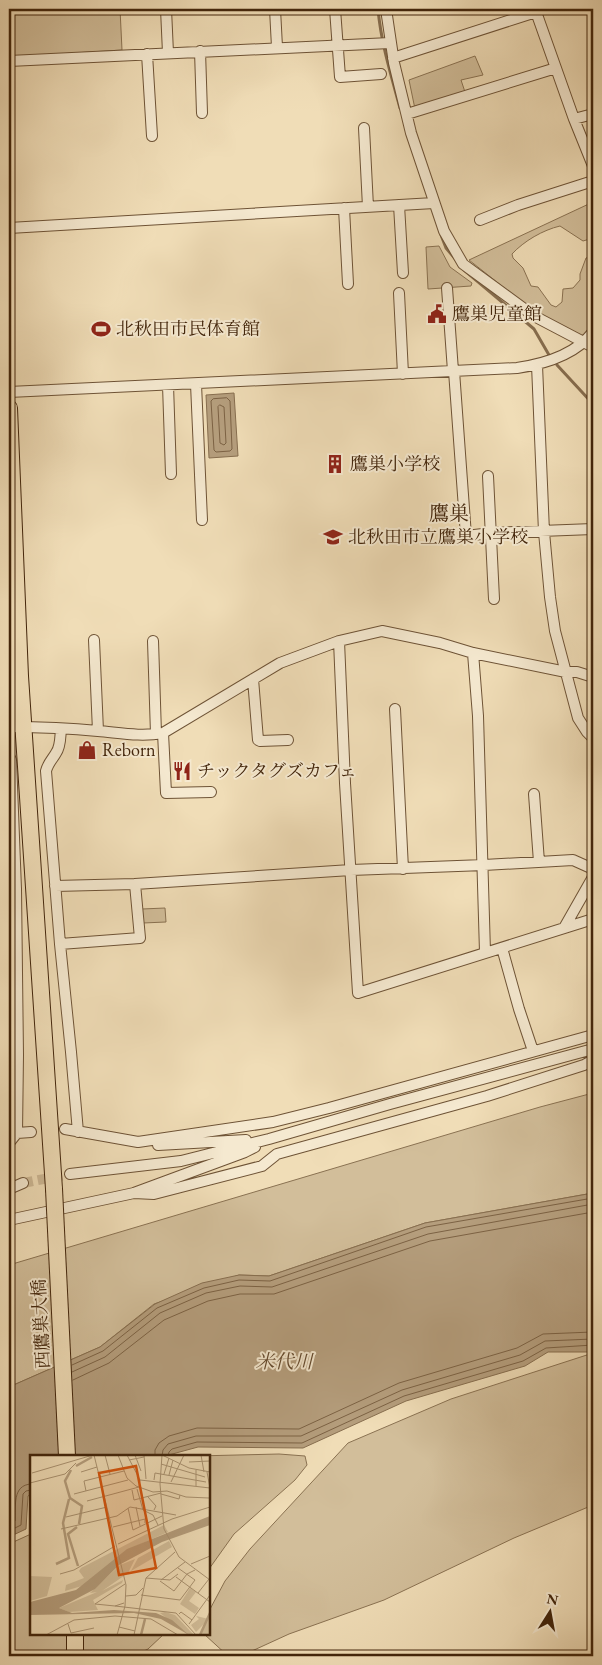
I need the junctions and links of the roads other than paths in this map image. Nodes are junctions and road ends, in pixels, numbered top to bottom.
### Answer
1 (166, 9) edge
2 (275, 9) edge
3 (335, 9) edge
4 (386, 9) edge
5 (536, 10) edge
6 (390, 43) junction
7 (337, 44) junction
8 (277, 47) junction
9 (200, 51) junction
10 (168, 53) junction
11 (147, 54) junction
12 (392, 58) junction
13 (9, 61) edge
14 (556, 68) junction
15 (381, 74) dead end
16 (202, 113) dead end
17 (407, 114) junction
18 (593, 114) edge
19 (574, 119) junction
20 (364, 128) dead end
21 (152, 136) dead end
22 (593, 166) edge
23 (593, 182) edge
24 (434, 203) junction
25 (399, 205) junction
26 (368, 207) junction
27 (344, 208) junction
28 (480, 220) dead end
29 (9, 228) edge
30 (403, 274) dead end
31 (348, 284) dead end
32 (447, 288) dead end
33 (399, 293) dead end
34 (593, 332) edge
35 (589, 344) edge
36 (537, 365) junction
37 (454, 371) junction
38 (404, 374) junction
39 (196, 384) junction
40 (168, 385) junction
41 (9, 392) edge
42 (9, 408) edge
43 (171, 474) dead end
44 (488, 476) dead end
45 (202, 520) dead end
46 (593, 529) edge
47 (491, 532) junction
48 (544, 532) junction
49 (12, 561) edge
50 (494, 600) dead end
51 (94, 640) dead end
52 (153, 641) dead end
53 (339, 641) junction
54 (473, 653) junction
55 (566, 672) junction
56 (593, 677) edge
57 (253, 679) junction
58 (395, 708) dead end
59 (16, 727) edge
60 (61, 729) junction
61 (98, 731) junction
62 (160, 733) junction
63 (593, 738) edge
64 (288, 740) dead end
65 (9, 756) edge
66 (211, 792) dead end
67 (534, 794) dead end
68 (539, 862) junction
69 (484, 865) junction
70 (403, 869) junction
71 (593, 869) edge
72 (351, 870) junction
73 (593, 877) edge
74 (135, 884) junction
75 (55, 886) junction
76 (593, 919) edge
77 (564, 928) junction
78 (60, 944) junction
79 (502, 948) junction
80 (485, 952) junction
81 (593, 1035) edge
82 (593, 1049) edge
83 (534, 1051) junction
84 (593, 1060) edge
85 (65, 1129) dead end
86 (31, 1132) dead end
87 (78, 1132) junction
88 (17, 1133) junction
89 (269, 1139) junction
90 (138, 1142) junction
91 (9, 1143) edge
92 (70, 1174) tunnel mouth
93 (23, 1184) tunnel mouth
94 (9, 1189) edge
95 (134, 1193) junction
96 (9, 1220) edge
97 (67, 1455) edge
98 (75, 1635) edge
99 (76, 1656) edge

1 - 10 street
2 - 8 street
3 - 7 street
4 - 6 street
5 - 12 street
5 - 14 street
6 - 7 street
6 - 12 street
7 - 8 street
7 - 15 street
8 - 9 street
9 - 10 street
9 - 16 street
10 - 11 street
11 - 13 street
11 - 21 street
12 - 17 street
14 - 17 street
14 - 19 street
17 - 24 street
18 - 19 street
19 - 22 street
20 - 26 street
23 - 28 street
24 - 25 street
24 - 35 street
25 - 26 street
25 - 30 street
26 - 27 street
27 - 29 street
27 - 31 street
32 - 37 street
33 - 38 street
34 - 35 street
35 - 36 street
36 - 37 street
36 - 48 street
37 - 38 street
37 - 47 street
38 - 39 street
39 - 40 street
39 - 45 street
40 - 41 street
40 - 43 street
42 - 49 main road, 西鷹巣大橋
44 - 47 street
46 - 48 street
47 - 48 street
47 - 50 street
48 - 55 street
49 - 59 main road, 西鷹巣大橋
51 - 61 street
52 - 62 street
53 - 54 street
53 - 57 street
53 - 72 street
54 - 55 street
54 - 69 street
55 - 56 street
55 - 63 street
57 - 62 street
57 - 64 street
58 - 70 street
59 - 60 street
59 - 97 main road, 西鷹巣大橋, bridge
60 - 61 street
60 - 75 street
61 - 62 street
62 - 66 street
65 - 88 street
67 - 68 street
68 - 69 street
68 - 71 street
69 - 70 street
69 - 80 street
70 - 72 street
72 - 74 street
72 - 80 street
73 - 77 street
74 - 75 street
74 - 78 street
75 - 78 street
76 - 77 street
77 - 79 street
78 - 87 street
79 - 80 street
79 - 83 street
81 - 83 street
82 - 89 street
83 - 90 street
84 - 95 street
85 - 87 street
86 - 88 street
87 - 90 street
88 - 91 street
89 - 90 street
89 - 92 street
89 - 95 street
93 - 94 street
95 - 96 street
98 - 99 main road

